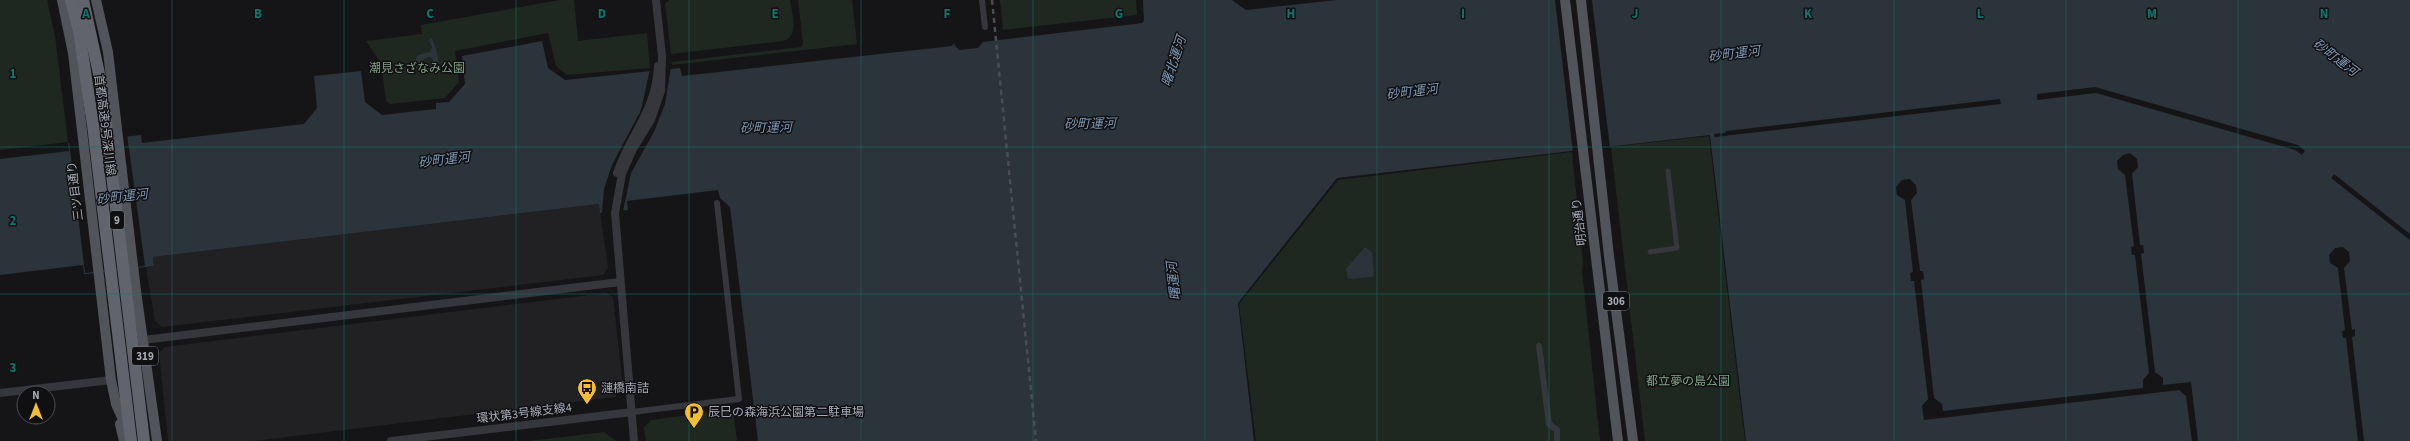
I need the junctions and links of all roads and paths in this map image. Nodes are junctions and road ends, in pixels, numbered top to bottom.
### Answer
1 (62, 0) edge
2 (71, 0) edge
3 (83, 0) edge
4 (96, 0) edge
5 (651, 0) edge
6 (656, 0) edge
7 (982, 0) edge
8 (1565, 0) edge
9 (1581, 0) edge
10 (986, 27) dead end
11 (660, 67) junction
12 (1668, 171) dead end
13 (717, 203) dead end
14 (1650, 252) dead end
15 (618, 283) junction
16 (136, 291) junction
17 (143, 340) junction
18 (1538, 346) dead end
19 (111, 380) junction
20 (0, 393) edge
21 (116, 404) junction
22 (632, 412) junction
23 (124, 441) edge
24 (132, 441) edge
25 (144, 441) edge
26 (157, 441) edge
27 (391, 441) edge
28 (634, 441) edge
29 (1558, 441) edge
30 (1618, 441) edge
31 (1633, 441) edge

1 - 19 main road, 三ツ目通り
2 - 24 highway, 首都高速9号深川線 / 9, bridge
3 - 25 highway, 首都高速9号深川線 / 9, bridge
4 - 16 main road, 319
5 - 11 street
6 - 11 street
7 - 10 street
8 - 30 main road, 明治通り / 306
9 - 31 main road, 306
11 - 15 street
12 - 14 street
13 - 22 street
15 - 17 street
15 - 22 street
16 - 17 main road, 319
16 - 19 main road, 319
17 - 26 main road, 319
18 - 29 street
19 - 20 street
19 - 21 main road, 三ツ目通り
21 - 23 main road
21 - 24 main road, 三ツ目通り
22 - 27 street, 環状第3号線支線4
22 - 28 street

